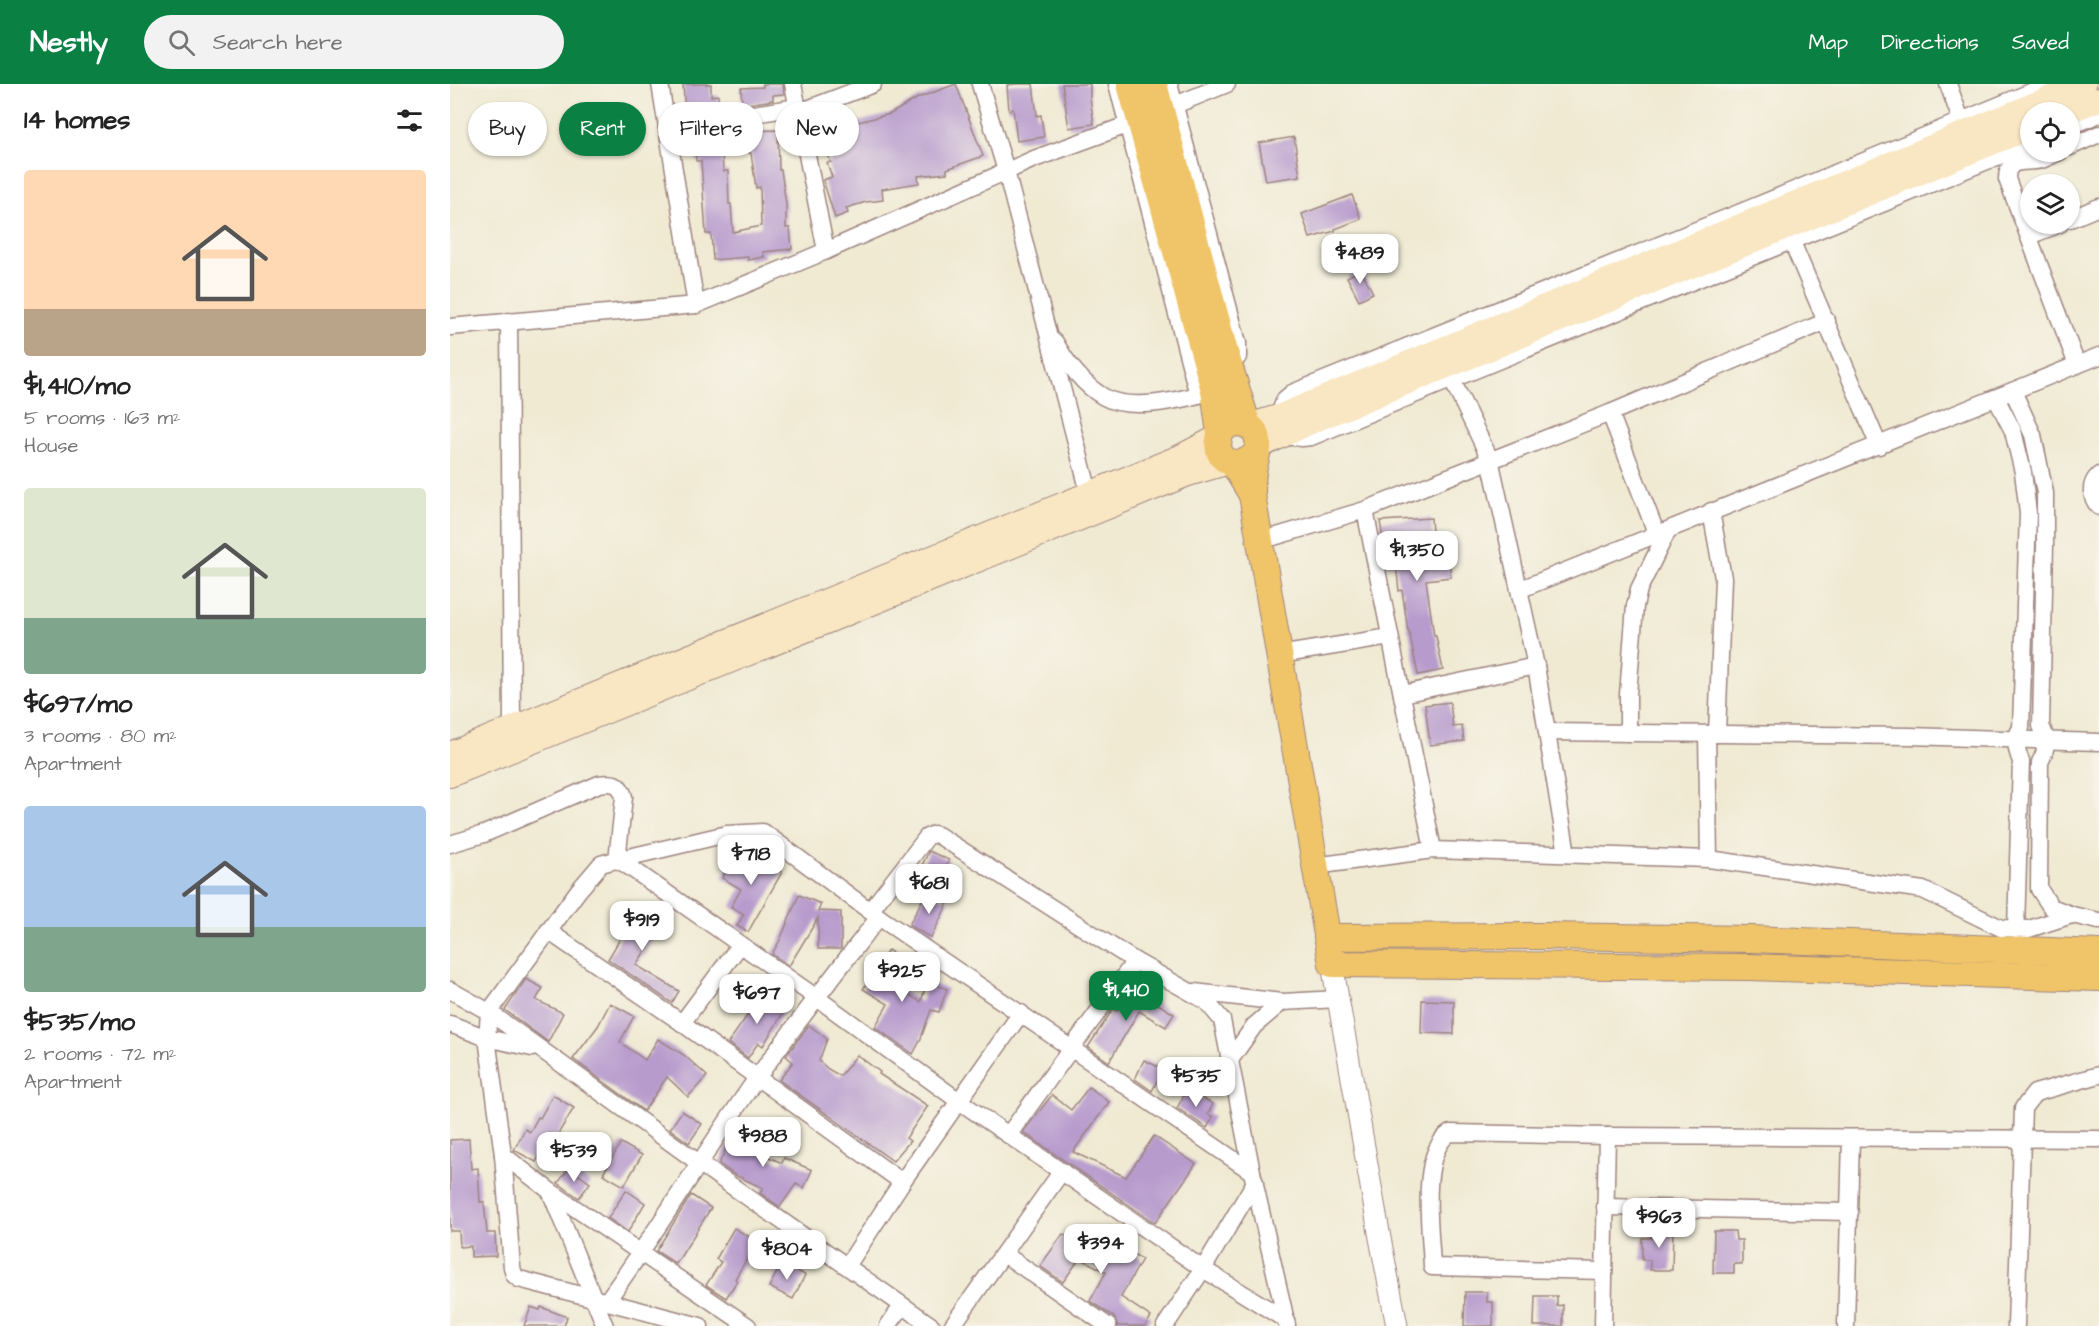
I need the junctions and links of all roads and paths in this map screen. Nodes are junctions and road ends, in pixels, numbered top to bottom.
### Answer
1 (660, 84) edge
2 (793, 84) edge
3 (873, 84) edge
4 (980, 84) edge
5 (1117, 84) edge
6 (1130, 84) edge
7 (1154, 84) edge
8 (1169, 84) edge
9 (1227, 84) edge
10 (1948, 84) edge
11 (2050, 84) edge
12 (2084, 84) edge
13 (2099, 99) edge
14 (663, 102) edge
15 (796, 102) edge
16 (820, 102) edge
17 (1175, 105) junction
18 (2080, 107) edge
19 (2099, 114) edge
20 (1960, 120) junction
21 (2080, 122) edge
22 (1127, 125) junction
23 (2020, 132) edge
24 (2099, 134) edge
25 (2080, 143) edge
26 (2020, 148) edge
27 (672, 156) edge
28 (806, 156) edge
29 (2020, 162) edge
30 (1006, 171) junction
31 (2099, 207) edge
32 (2080, 215) edge
33 (2034, 234) edge
34 (2029, 236) junction
35 (1792, 242) junction
36 (826, 251) junction
37 (696, 305) junction
38 (509, 321) junction
39 (1827, 321) junction
40 (450, 327) edge
41 (1048, 331) junction
42 (2099, 356) edge
43 (2077, 365) junction
44 (1229, 367) junction
45 (1451, 378) junction
46 (2013, 391) junction
47 (1206, 393) junction
48 (1996, 398) junction
49 (1610, 413) junction
50 (1280, 426) junction
51 (1220, 435) junction
52 (1254, 441) junction
53 (1879, 446) junction
54 (1490, 459) junction
55 (1231, 462) junction
56 (2099, 475) edge
57 (1086, 481) dead end
58 (1252, 495) junction
59 (2099, 507) edge
60 (1365, 510) junction
61 (1711, 511) junction
62 (1663, 532) junction
63 (1260, 541) junction
64 (1521, 589) junction
65 (1390, 637) junction
66 (1279, 655) junction
67 (1536, 666) junction
68 (1402, 694) junction
69 (512, 721) dead end
70 (1548, 732) junction
71 (1628, 733) junction
72 (1712, 734) junction
73 (2017, 739) junction
74 (2046, 740) junction
75 (2099, 742) edge
76 (450, 754) edge
77 (450, 776) edge
78 (450, 844) edge
79 (1433, 850) junction
80 (1567, 854) junction
81 (1709, 859) junction
82 (617, 860) junction
83 (1315, 866) junction
84 (874, 914) junction
85 (2072, 915) junction
86 (2099, 921) edge
87 (2016, 929) junction
88 (548, 932) junction
89 (1327, 937) junction
90 (740, 945) junction
91 (2099, 953) edge
92 (1135, 961) junction
93 (1332, 964) junction
94 (2099, 978) edge
95 (450, 990) edge
96 (1191, 992) junction
97 (817, 998) junction
98 (1339, 999) junction
99 (1282, 1002) junction
100 (489, 1012) junction
101 (1021, 1013) junction
102 (682, 1023) junction
103 (450, 1024) edge
104 (487, 1038) junction
105 (1071, 1048) junction
106 (543, 1051) junction
107 (1230, 1060) junction
108 (2099, 1075) edge
109 (758, 1077) junction
110 (959, 1101) junction
111 (1009, 1134) junction
112 (1607, 1136) junction
113 (1851, 1138) junction
114 (2022, 1138) junction
115 (2099, 1139) edge
116 (503, 1155) junction
117 (699, 1163) junction
118 (1062, 1171) junction
119 (1254, 1177) junction
120 (902, 1182) junction
121 (550, 1191) junction
122 (1605, 1207) junction
123 (1850, 1212) junction
124 (642, 1253) junction
125 (1004, 1254) junction
126 (847, 1266) junction
127 (1203, 1269) junction
128 (1604, 1271) junction
129 (600, 1300) junction
130 (1393, 1305) junction
131 (902, 1306) junction
132 (1287, 1323) edge
133 (605, 1326) edge
134 (700, 1326) edge
135 (748, 1326) edge
136 (888, 1326) edge
137 (932, 1326) edge
138 (952, 1326) edge
139 (1108, 1326) edge
140 (1165, 1326) edge
141 (1386, 1326) edge
142 (1397, 1326) edge
143 (1602, 1326) edge
144 (1846, 1326) edge
145 (2016, 1326) edge

1 - 14 street
2 - 15 street
3 - 16 street
4 - 30 street
5 - 22 street
6 - 47 main road
7 - 44 main road
8 - 17 street
9 - 17 street
10 - 20 street
11 - 20 street
12 - 50 main road
13 - 18 main road
17 - 44 street
19 - 21 street
20 - 50 street
22 - 30 street
22 - 47 street
23 - 50 main road
24 - 25 street
26 - 35 street
27 - 37 street
28 - 36 street
29 - 34 street
30 - 36 street
30 - 41 street
31 - 32 street
33 - 34 street
34 - 43 street
35 - 39 street
35 - 45 street
36 - 37 street
37 - 38 street
38 - 40 street
38 - 69 street
39 - 49 street
39 - 53 street
41 - 47 street
41 - 57 street
42 - 43 street
43 - 46 street
44 - 52 main road
45 - 50 street
45 - 54 street
46 - 48 street
46 - 74 street
47 - 51 main road
48 - 53 street
48 - 73 street
49 - 54 street
49 - 62 street
50 - 52 main road
51 - 52 main road
51 - 55 main road
51 - 76 main road
52 - 55 main road
52 - 58 main road
53 - 61 street
54 - 60 street
54 - 64 street
55 - 58 main road
55 - 77 main road
56 - 59 street
58 - 63 main road
60 - 63 street
60 - 65 street
61 - 62 street
61 - 72 street
62 - 64 street
62 - 71 street
63 - 66 main road
64 - 67 street
65 - 66 street
65 - 68 street
66 - 83 main road
67 - 68 street
67 - 70 street
68 - 79 street
70 - 71 street
70 - 80 street
71 - 72 street
72 - 73 street
72 - 81 street
73 - 74 street
73 - 87 street
74 - 75 street
74 - 85 street
78 - 82 street
79 - 80 street
79 - 83 street
80 - 81 street
81 - 87 street
82 - 84 street
82 - 88 street
82 - 90 street
83 - 89 main road
84 - 92 street
84 - 97 street
84 - 101 street
85 - 86 street
85 - 87 street
88 - 100 street
88 - 102 street
89 - 91 main road
89 - 93 main road
90 - 97 street
90 - 102 street
92 - 96 street
92 - 105 street
93 - 94 main road
93 - 98 street
95 - 100 street
96 - 99 street
96 - 107 street
97 - 109 street
97 - 110 street
98 - 99 street
98 - 130 street
99 - 107 street
100 - 104 street
100 - 106 street
101 - 105 street
101 - 110 street
102 - 109 street
103 - 104 street
104 - 106 street
104 - 116 street
105 - 111 street
105 - 119 street
106 - 117 street
107 - 119 street
108 - 114 street
109 - 117 street
109 - 120 street
110 - 111 street
110 - 120 street
111 - 118 street
112 - 113 street
112 - 122 street
112 - 128 street
113 - 114 street
113 - 123 street
114 - 115 street
114 - 145 street
116 - 121 street
116 - 129 street
117 - 124 street
117 - 126 street
118 - 125 street
118 - 127 street
119 - 127 street
119 - 132 street
120 - 126 street
121 - 124 street
121 - 129 street
122 - 123 street
122 - 128 street
123 - 144 street
124 - 129 street
124 - 135 street
125 - 138 street
125 - 139 street
126 - 131 street
127 - 132 street
127 - 140 street
128 - 143 street
129 - 133 street
129 - 134 street
130 - 141 street
130 - 142 street
131 - 136 street
131 - 137 street

